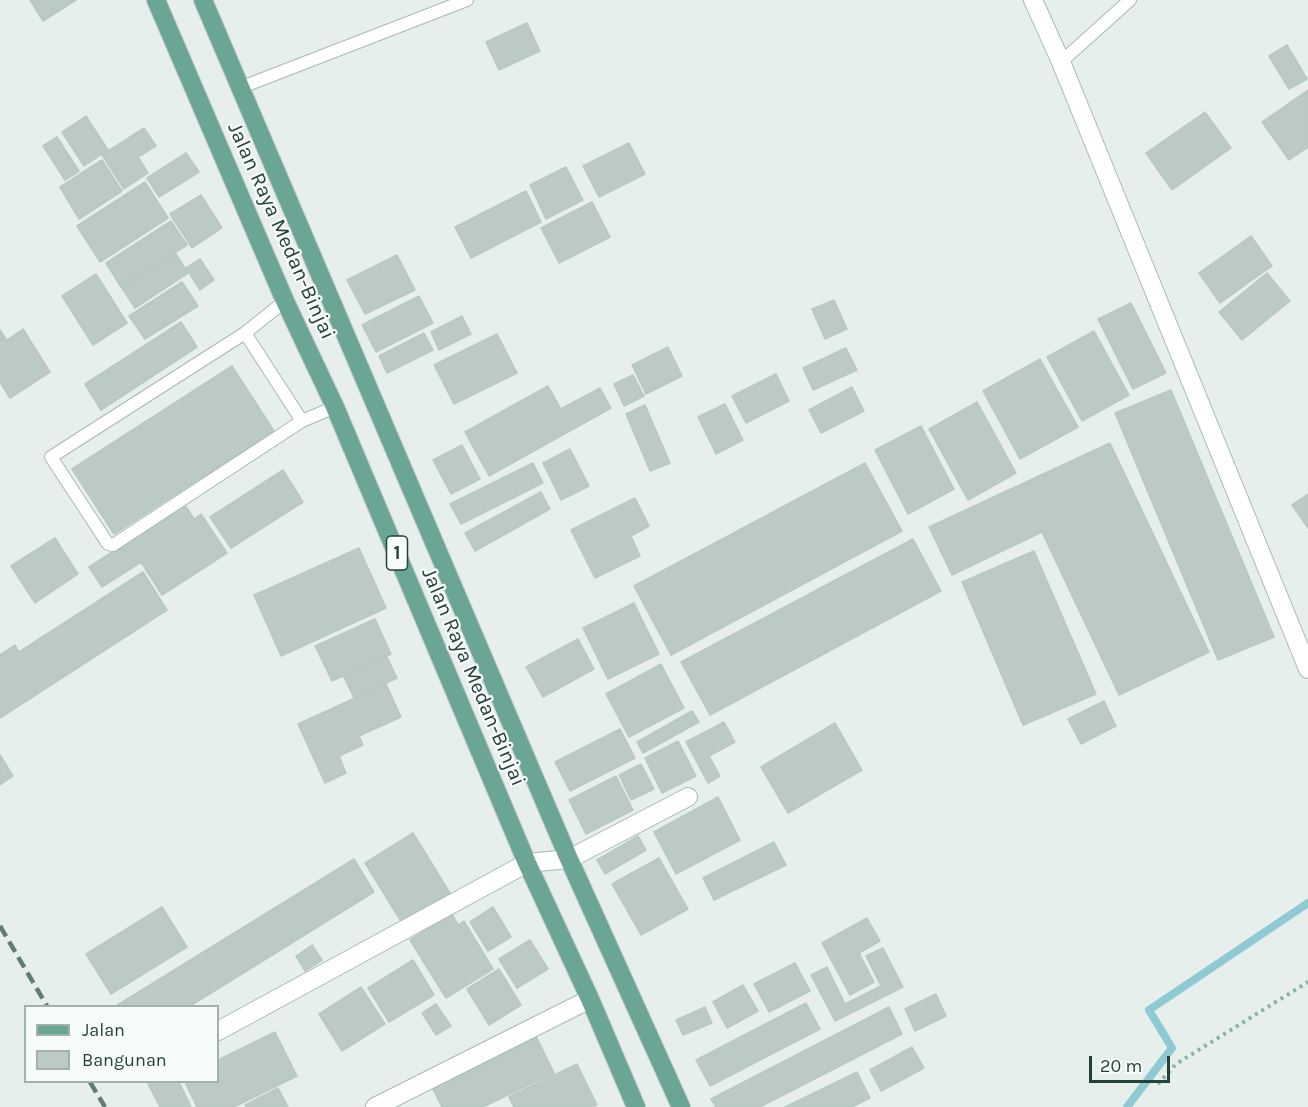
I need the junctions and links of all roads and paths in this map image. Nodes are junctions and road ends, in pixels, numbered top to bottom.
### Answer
1 (156, 0) edge
2 (203, 0) edge
3 (467, 0) edge
4 (1033, 0) edge
5 (1130, 0) edge
6 (1061, 62) junction
7 (242, 87) junction
8 (285, 301) junction
9 (245, 333) junction
10 (335, 407) junction
11 (302, 421) junction
12 (1308, 669) edge
13 (688, 797) dead end
14 (569, 859) junction
15 (527, 863) junction
16 (1308, 982) edge
17 (590, 999) junction
18 (219, 1030) edge
19 (1158, 1084) dead end
20 (375, 1107) edge
21 (636, 1107) edge
22 (681, 1107) edge

1 - 8 main road, Jalan Raya Medan-Binjai / 1
2 - 7 main road, Jalan Raya Medan-Binjai / 1
3 - 7 lane
4 - 6 street
5 - 6 lane
6 - 12 street
7 - 14 main road, Jalan Raya Medan-Binjai / 1
8 - 9 lane
8 - 10 main road, Jalan Raya Medan-Binjai / 1
9 - 11 lane
9 - 11 lane
10 - 11 lane
10 - 15 main road, Jalan Raya Medan-Binjai / 1
13 - 14 street
14 - 15 street
14 - 22 main road, Jalan Raya Medan-Binjai / 1
15 - 17 main road, Jalan Raya Medan-Binjai / 1
15 - 18 street
16 - 19 path
17 - 20 street
17 - 21 main road, Jalan Raya Medan-Binjai / 1

